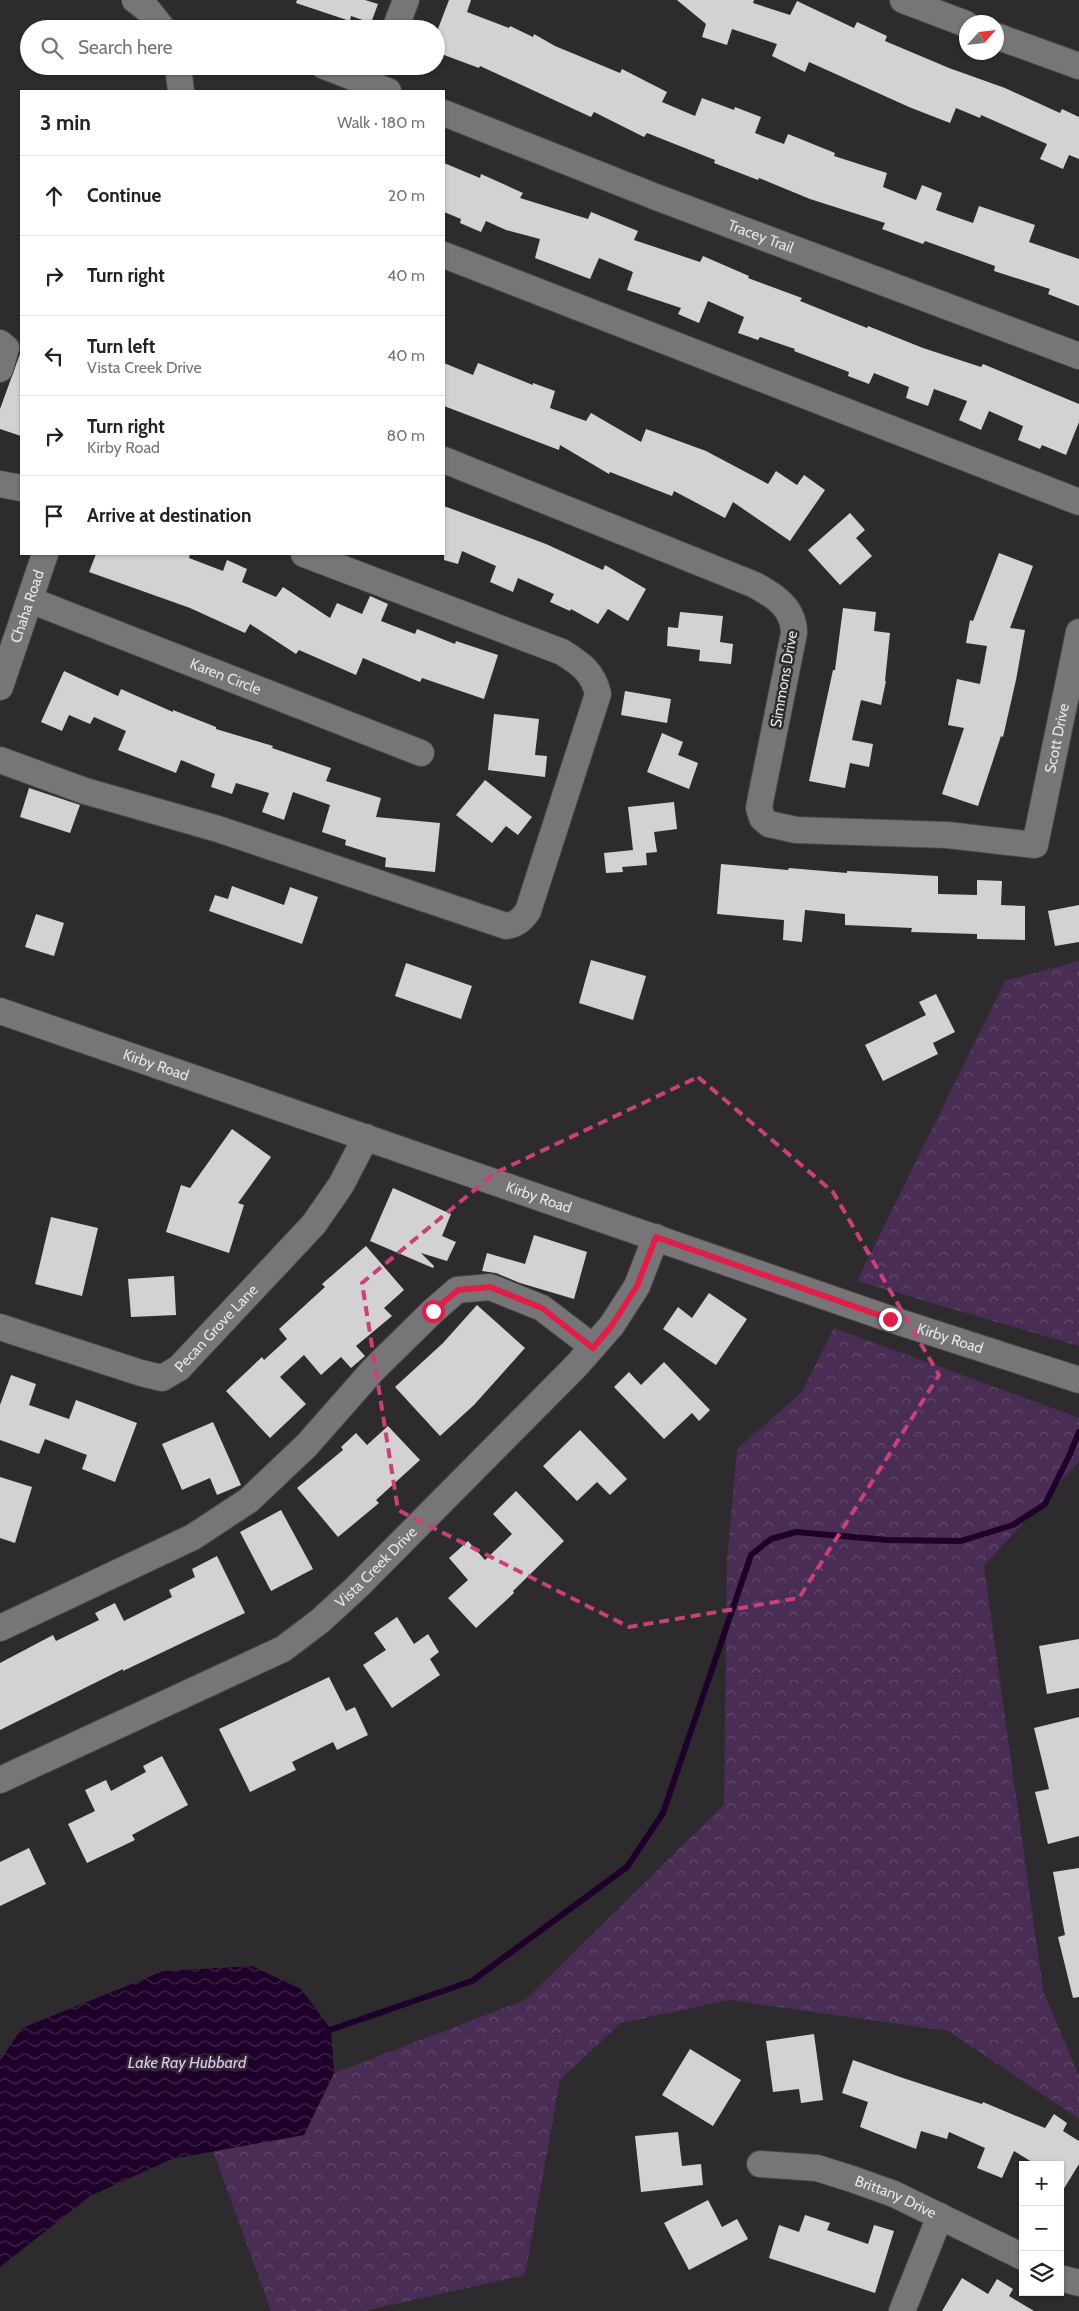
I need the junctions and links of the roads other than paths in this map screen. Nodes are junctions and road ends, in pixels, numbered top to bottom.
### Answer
1 (135, 0) edge
2 (406, 0) edge
3 (903, 0) edge
4 (156, 20) edge
5 (398, 20) edge
6 (959, 21) edge
7 (1004, 39) edge
8 (1079, 66) edge
9 (179, 75) edge
10 (358, 75) edge
11 (381, 81) edge
12 (181, 90) edge
13 (445, 113) edge
14 (445, 255) edge
15 (0, 343) edge
16 (1079, 356) edge
17 (0, 369) edge
18 (445, 460) edge
19 (0, 484) edge
20 (20, 488) edge
21 (1079, 502) edge
22 (45, 555) edge
23 (307, 555) edge
24 (30, 600) junction
25 (1079, 632) edge
26 (0, 687) edge
27 (421, 753) dead end
28 (0, 760) edge
29 (1035, 845) joint
30 (0, 1011) edge
31 (366, 1137) junction
32 (656, 1237) junction
33 (0, 1327) edge
34 (593, 1348) junction
35 (1079, 1380) edge
36 (0, 1628) edge
37 (0, 1780) edge
38 (760, 2164) dead end
39 (940, 2216) junction
40 (1019, 2255) edge
41 (1064, 2279) edge
42 (1079, 2283) edge
43 (902, 2311) edge

1 - 4 street
2 - 5 street
3 - 6 street
7 - 8 street
9 - 12 street
10 - 11 street
13 - 16 street, Tracey Trail
14 - 21 street
15 - 17 street
18 - 29 street, Simmons Drive
19 - 20 street
22 - 24 street, Chaha Road
23 - 28 street
24 - 26 street, Chaha Road
24 - 27 street, Karen Circle
25 - 29 street, Scott Drive
30 - 31 street, Kirby Road
31 - 32 street, Kirby Road
31 - 33 street, Pecan Grove Lane
32 - 34 street, Vista Creek Drive
32 - 35 street, Kirby Road
34 - 36 street
34 - 37 street, Vista Creek Drive
38 - 39 street, Brittany Drive
39 - 40 street, Brittany Drive
39 - 43 street
41 - 42 street

